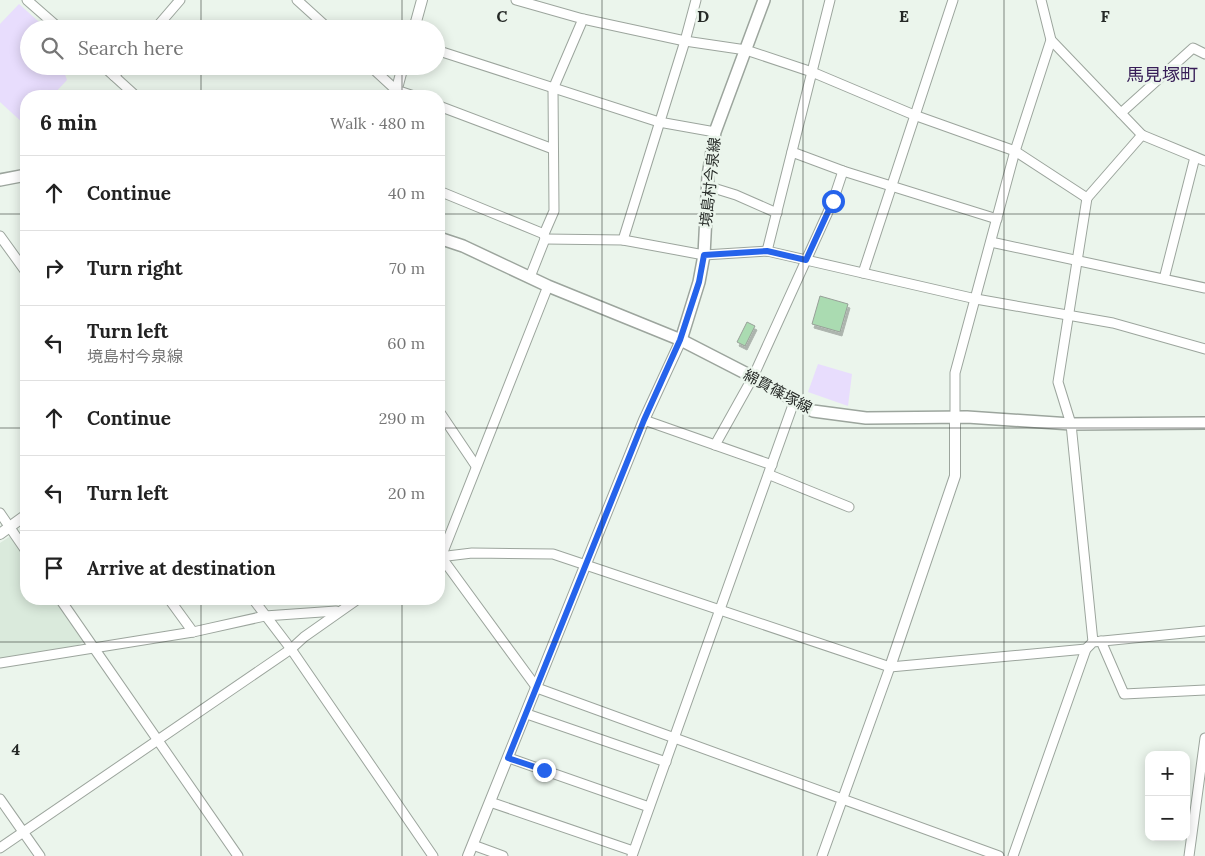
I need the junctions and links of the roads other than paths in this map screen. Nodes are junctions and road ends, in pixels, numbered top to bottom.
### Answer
1 (27, 0) edge
2 (180, 0) edge
3 (297, 0) edge
4 (422, 0) edge
5 (696, 0) edge
6 (764, 0) edge
7 (830, 0) edge
8 (953, 0) edge
9 (1041, 0) edge
10 (520, 1) edge
11 (583, 19) junction
12 (50, 20) edge
13 (163, 20) edge
14 (319, 20) edge
15 (416, 20) edge
16 (1051, 40) junction
17 (686, 41) junction
18 (746, 50) junction
19 (445, 53) edge
20 (1205, 54) edge
21 (812, 72) junction
22 (379, 75) edge
23 (401, 75) edge
24 (114, 76) edge
25 (553, 89) junction
26 (129, 90) edge
27 (393, 90) edge
28 (397, 90) edge
29 (445, 108) edge
30 (1121, 113) junction
31 (914, 115) junction
32 (659, 122) junction
33 (715, 132) junction
34 (1142, 135) junction
35 (553, 149) junction
36 (1014, 151) junction
37 (792, 152) junction
38 (1195, 156) junction
39 (1205, 161) edge
40 (843, 171) junction
41 (20, 176) edge
42 (0, 180) edge
43 (707, 186) junction
44 (892, 186) junction
45 (445, 194) edge
46 (1087, 198) junction
47 (777, 213) junction
48 (997, 219) junction
49 (0, 236) edge
50 (545, 237) junction
51 (445, 240) edge
52 (623, 240) junction
53 (991, 242) junction
54 (767, 251) junction
55 (704, 255) junction
56 (806, 260) junction
57 (1077, 260) junction
58 (20, 264) edge
59 (863, 273) junction
60 (530, 278) junction
61 (1164, 279) junction
62 (548, 286) junction
63 (1205, 288) edge
64 (976, 299) junction
65 (1068, 317) junction
66 (680, 340) junction
67 (1205, 348) edge
68 (753, 377) junction
69 (794, 402) junction
70 (955, 419) junction
71 (445, 420) edge
72 (644, 420) junction
73 (1205, 423) edge
74 (1071, 424) junction
75 (715, 445) junction
76 (476, 466) junction
77 (771, 470) junction
78 (849, 507) dead end
79 (0, 513) edge
80 (20, 520) edge
81 (10, 527) junction
82 (0, 534) edge
83 (445, 541) edge
84 (20, 542) edge
85 (445, 555) edge
86 (445, 564) edge
87 (587, 565) junction
88 (64, 605) edge
89 (174, 605) edge
90 (257, 605) edge
91 (348, 605) edge
92 (339, 611) junction
93 (721, 611) junction
94 (265, 616) junction
95 (1205, 631) edge
96 (192, 632) junction
97 (1097, 642) junction
98 (94, 648) junction
99 (291, 649) junction
100 (1086, 649) junction
101 (0, 663) edge
102 (890, 667) junction
103 (537, 688) junction
104 (1205, 690) edge
105 (527, 714) junction
106 (1205, 738) edge
107 (674, 739) junction
108 (158, 740) junction
109 (1204, 750) edge
110 (508, 758) junction
111 (666, 762) junction
112 (0, 798) edge
113 (842, 798) junction
114 (490, 802) junction
115 (649, 807) junction
116 (23, 832) junction
117 (472, 845) junction
118 (0, 848) edge
119 (633, 854) edge
120 (40, 856) edge
121 (238, 856) edge
122 (433, 856) edge
123 (468, 856) edge
124 (504, 856) edge
125 (822, 856) edge
126 (999, 856) edge
127 (1013, 856) edge
128 (1189, 856) edge

1 - 12 street
2 - 13 street
3 - 14 street
4 - 15 street
5 - 17 street
6 - 18 main road, 境島村今泉線
7 - 21 street
8 - 31 street
9 - 16 street
10 - 11 street
11 - 17 street
11 - 25 street
16 - 30 street
16 - 36 street
17 - 18 street
17 - 32 street
18 - 21 street
18 - 33 main road, 境島村今泉線
19 - 25 street
20 - 30 street
21 - 31 street
21 - 37 street
22 - 27 street
23 - 28 street
24 - 26 street
25 - 32 street
25 - 35 street
29 - 35 street
30 - 34 street
31 - 36 street
31 - 44 street
32 - 33 street
32 - 52 street
33 - 43 main road, 境島村今泉線
34 - 38 street
34 - 46 street
35 - 50 street
36 - 46 street
36 - 48 street
37 - 40 street
37 - 47 street
38 - 39 street
38 - 61 street
40 - 44 street
40 - 56 street
41 - 42 main road
43 - 47 street
43 - 55 main road, 境島村今泉線
44 - 48 street
44 - 59 street
45 - 50 street
46 - 57 street
47 - 54 street
48 - 53 street
49 - 58 street
50 - 52 street
50 - 60 street
51 - 60 main road, 綿貫篠塚線
52 - 55 street
53 - 57 street
53 - 64 street
54 - 55 street
54 - 56 street
55 - 66 main road, 境島村今泉線
56 - 59 street
56 - 68 street
57 - 61 street
57 - 65 street
59 - 64 street
60 - 62 main road, 綿貫篠塚線
61 - 63 street
62 - 66 main road, 綿貫篠塚線
62 - 76 street
64 - 65 street
64 - 70 street
65 - 67 street
65 - 74 street
66 - 68 main road, 綿貫篠塚線
66 - 72 street
68 - 69 main road, 綿貫篠塚線
68 - 75 street
69 - 70 main road, 綿貫篠塚線
69 - 77 street
70 - 74 main road, 綿貫篠塚線
70 - 102 street
71 - 76 street
72 - 75 street
72 - 87 street
73 - 74 main road, 綿貫篠塚線
74 - 97 street
75 - 77 street
76 - 83 street
77 - 78 street
77 - 93 street
79 - 81 street
80 - 81 street
81 - 82 street
81 - 84 street
85 - 87 street
86 - 103 street
87 - 93 street
87 - 103 street
88 - 98 street
89 - 96 street
90 - 94 street
91 - 92 street
92 - 94 street
92 - 99 street
93 - 102 street
93 - 107 street
94 - 96 street
94 - 99 street
95 - 97 street
96 - 98 street
97 - 100 street
97 - 104 street
98 - 101 street
98 - 108 street
99 - 108 street
99 - 122 street
100 - 102 street
100 - 127 street
102 - 113 street
103 - 105 street
103 - 107 street
105 - 110 street
105 - 111 street
106 - 109 street
107 - 111 street
107 - 113 street
108 - 116 street
108 - 121 street
109 - 128 street
110 - 114 street
110 - 115 street
111 - 115 street
112 - 116 street
113 - 125 street
113 - 126 street
114 - 117 street
114 - 119 street
115 - 119 street
116 - 118 street
116 - 120 street
117 - 123 street
117 - 124 street

